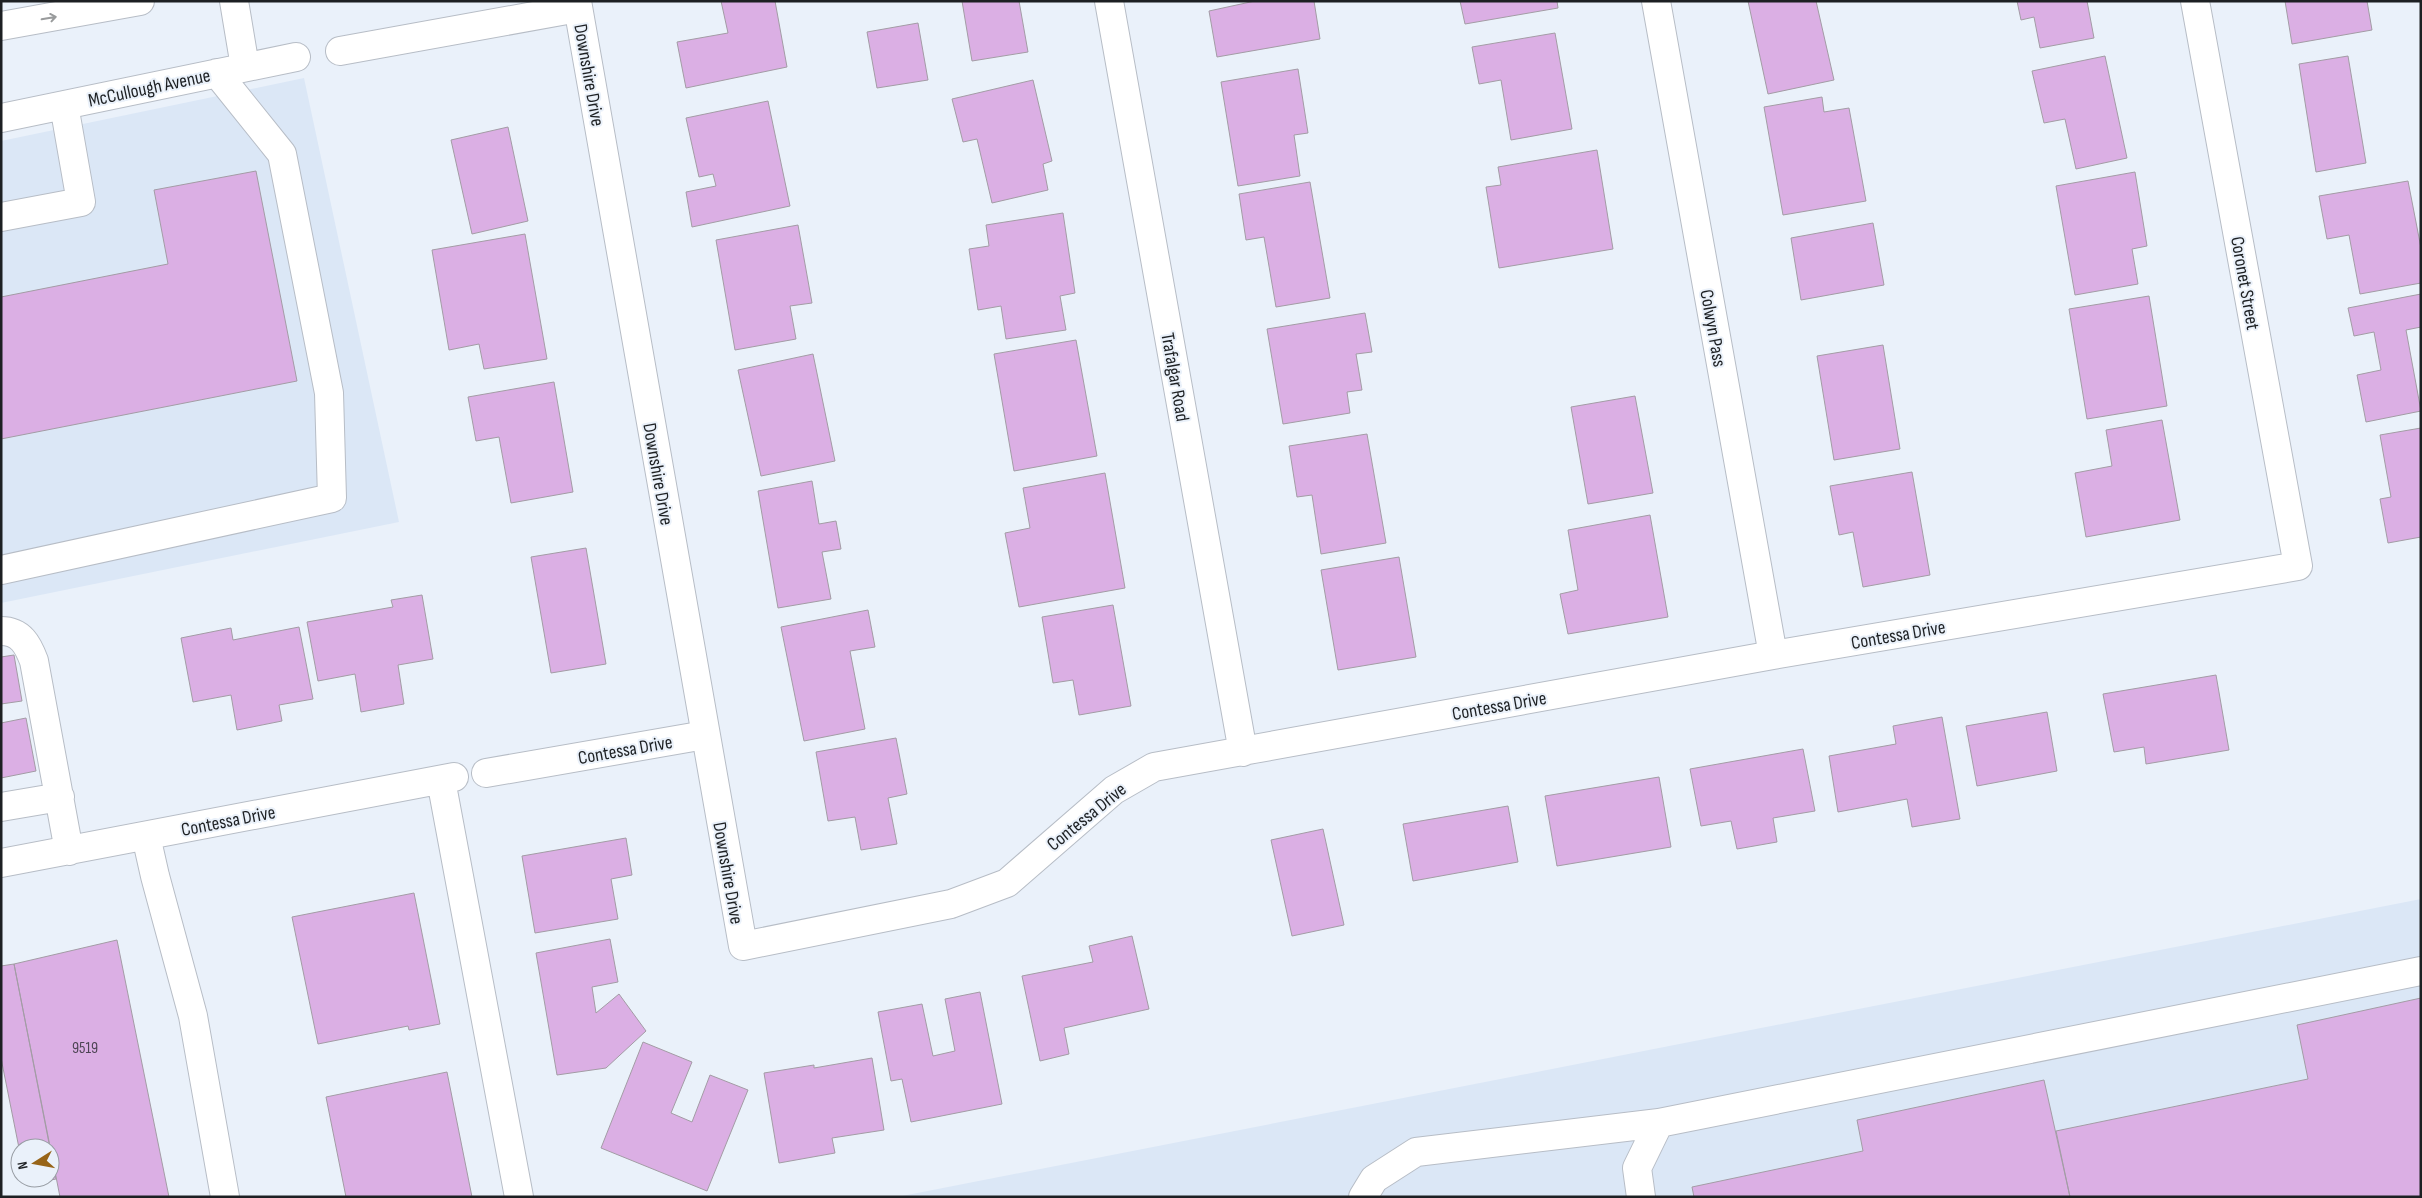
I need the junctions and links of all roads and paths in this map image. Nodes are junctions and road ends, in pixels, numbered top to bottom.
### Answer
1 (140, 1) edge
2 (234, 1) edge
3 (1109, 1) edge
4 (1656, 1) edge
5 (2195, 1) edge
6 (578, 4) edge
7 (1, 26) edge
8 (340, 51) dead end
9 (296, 56) dead end
10 (246, 67) junction
11 (217, 73) junction
12 (64, 105) junction
13 (1, 118) edge
14 (1, 218) edge
15 (2298, 566) joint
16 (1, 570) edge
17 (1, 631) edge
18 (1773, 656) junction
19 (705, 735) junction
20 (1243, 752) junction
21 (486, 773) dead end
22 (60, 797) junction
23 (1, 807) edge
24 (146, 836) junction
25 (69, 851) junction
26 (1, 863) edge
27 (743, 946) joint
28 (2421, 971) edge
29 (1659, 1123) junction
30 (225, 1197) edge
31 (519, 1197) edge
32 (1363, 1197) edge
33 (1642, 1197) edge

7 -> 1 street
2 - 10 street
3 - 20 street, Trafalgar Road
4 - 18 street, Colwyn Pass
5 - 15 street, Coronet Street
6 - 8 street
6 - 19 street, Downshire Drive
9 - 10 street, McCullough Avenue
10 - 11 street, McCullough Avenue
11 - 12 street, McCullough Avenue
11 - 16 street
12 - 13 street, McCullough Avenue
12 - 14 street
15 - 18 street, Contessa Drive
17 - 22 street
18 - 20 street, Contessa Drive
19 - 21 street, Contessa Drive
19 - 27 street, Downshire Drive
20 - 27 street, Contessa Drive
22 - 23 street
22 - 25 street
24 - 25 street, Contessa Drive
24 - 30 street
24 - 31 street, Contessa Drive
25 - 26 street, Contessa Drive
28 - 29 street
29 - 32 street
29 - 33 street

